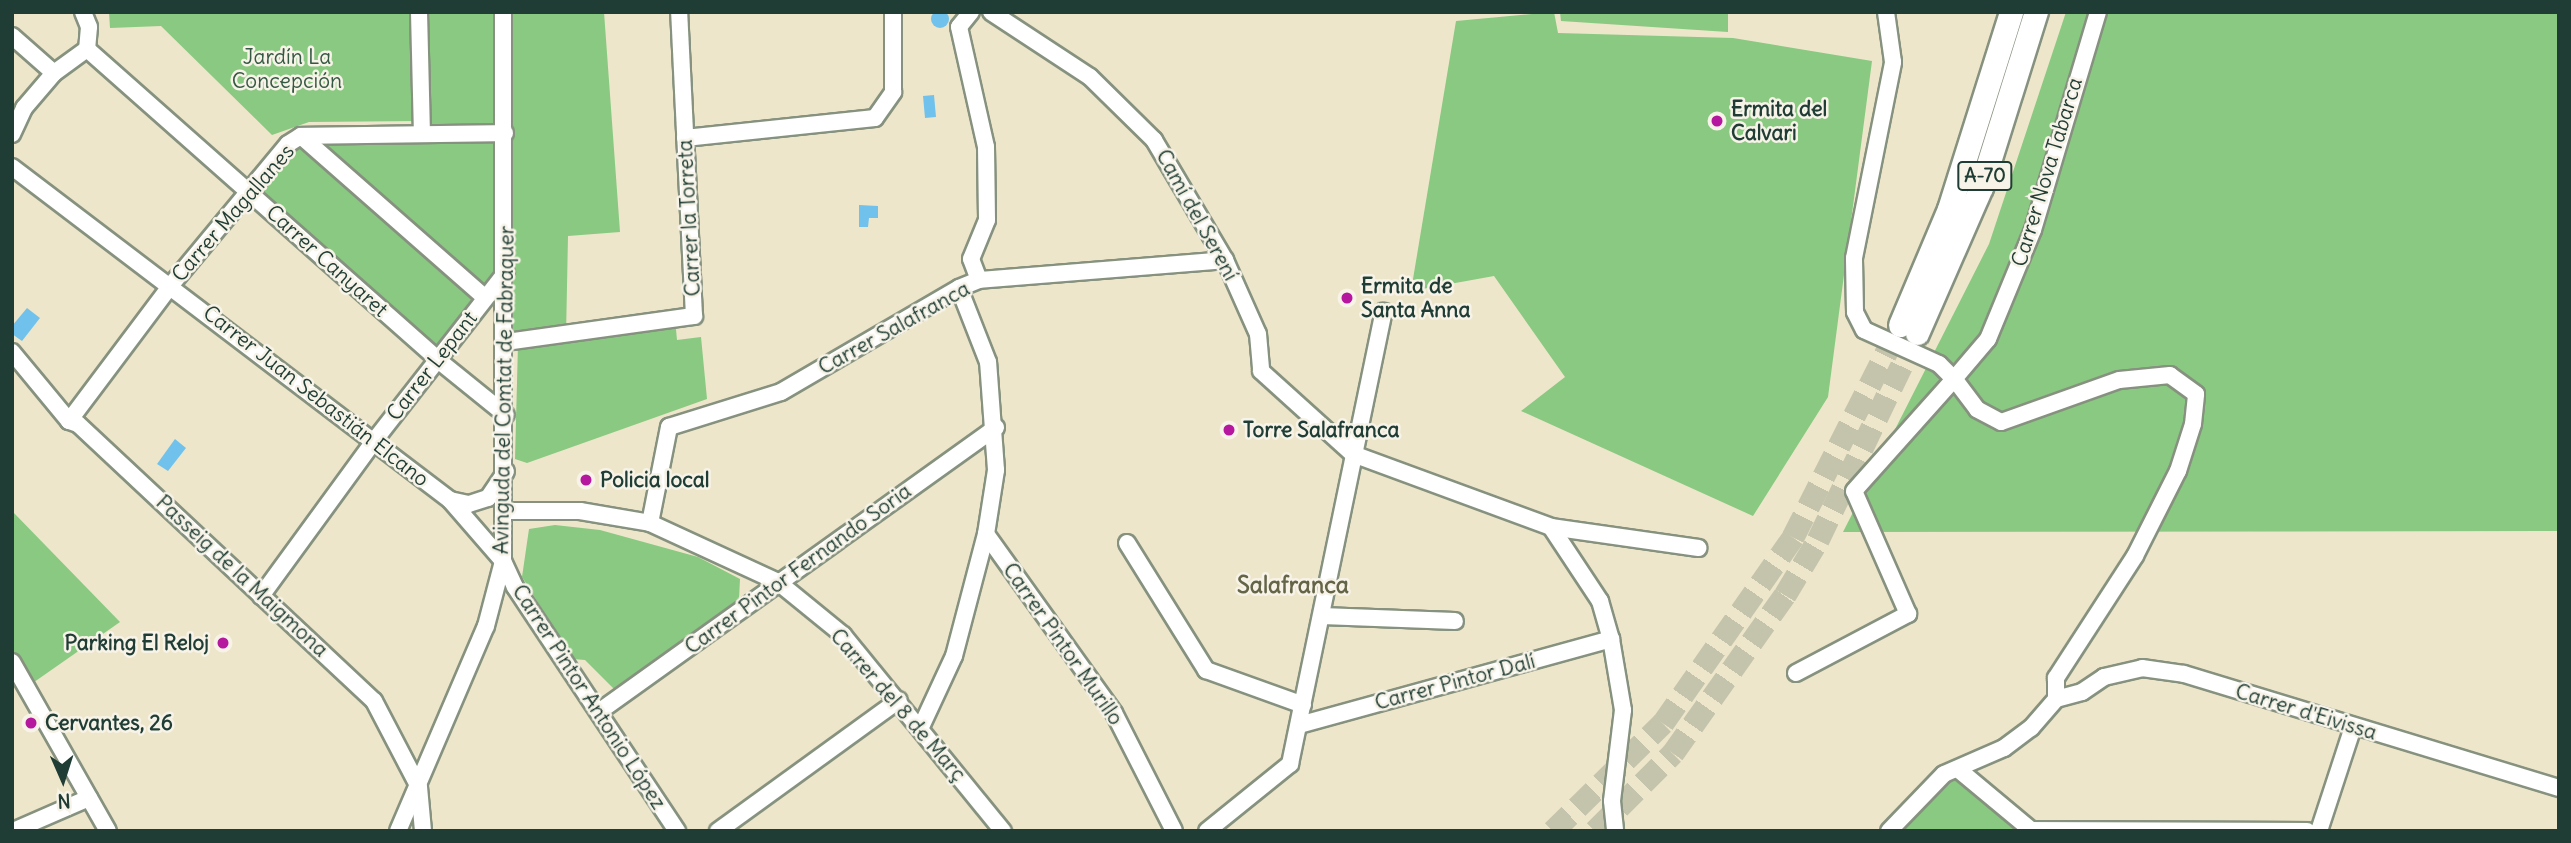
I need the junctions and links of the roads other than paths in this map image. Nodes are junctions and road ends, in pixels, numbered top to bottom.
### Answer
1 (83, 12) edge
2 (419, 12) edge
3 (503, 12) edge
4 (679, 12) edge
5 (893, 12) edge
6 (971, 12) edge
7 (991, 12) edge
8 (1886, 12) edge
9 (2011, 12) edge
10 (2036, 12) edge
11 (2095, 18) edge
12 (12, 36) edge
13 (87, 49) junction
14 (54, 73) junction
15 (505, 133) junction
16 (12, 134) edge
17 (422, 134) junction
18 (301, 136) junction
19 (685, 138) junction
20 (12, 167) edge
21 (249, 191) junction
22 (1225, 260) junction
23 (506, 272) junction
24 (979, 280) junction
25 (171, 285) junction
26 (959, 288) junction
27 (484, 297) junction
28 (1384, 312) dead end
29 (506, 342) junction
30 (12, 352) edge
31 (438, 360) junction
32 (1954, 379) junction
33 (506, 415) junction
34 (69, 421) junction
35 (996, 427) junction
36 (374, 440) junction
37 (1353, 454) junction
38 (506, 471) junction
39 (450, 499) junction
40 (506, 511) junction
41 (650, 523) junction
42 (1551, 527) junction
43 (986, 534) junction
44 (1127, 543) dead end
45 (1699, 548) dead end
46 (503, 561) junction
47 (778, 582) junction
48 (261, 596) junction
49 (1322, 616) junction
50 (1455, 621) dead end
51 (1611, 639) junction
52 (12, 662) edge
53 (1796, 673) dead end
54 (2056, 699) junction
55 (899, 701) junction
56 (1303, 705) junction
57 (600, 711) junction
58 (1299, 725) junction
59 (921, 727) junction
60 (2353, 727) junction
61 (1959, 770) junction
62 (419, 787) junction
63 (2559, 788) edge
64 (89, 798) junction
65 (422, 830) edge
66 (2031, 830) edge
67 (13, 831) edge
68 (108, 831) edge
69 (398, 831) edge
70 (677, 831) edge
71 (718, 831) edge
72 (1003, 831) edge
73 (1174, 831) edge
74 (1207, 831) edge
75 (1615, 831) edge
76 (1889, 831) edge
77 (2307, 831) edge
78 (2319, 831) edge

1 - 13 street
2 - 17 street
3 - 15 street, Avinguda del Comtat de Fabraquer
4 - 19 street, Carrer la Torreta
5 - 19 street
6 - 24 street
7 - 22 street, Camí del Serení
8 - 32 street
9 - 10 highway, A-70
11 - 32 street, Carrer Nova Tabarca
12 - 14 street
13 - 14 street
13 - 21 street, Carrer Canyaret
14 - 16 street
15 - 17 street, Carrer Magallanes
15 - 23 street, Avinguda del Comtat de Fabraquer
17 - 18 street, Carrer Magallanes
18 - 21 street, Carrer Magallanes
18 - 27 street
19 - 29 street, Carrer la Torreta
20 - 25 street, Carrer Juan Sebastián Elcano
21 - 25 street, Carrer Magallanes
21 - 31 street, Carrer Canyaret
22 - 24 street, Carrer Salafranca
22 - 37 street, Camí del Serení
23 - 27 street, Carrer Lepant
23 - 29 street, Avinguda del Comtat de Fabraquer
24 - 26 street, Carrer Salafranca
25 - 34 street, Carrer Magallanes
25 - 36 street, Carrer Juan Sebastián Elcano
26 - 35 street
26 - 41 street, Carrer Salafranca
27 - 31 street, Carrer Lepant
28 - 37 street
29 - 33 street, Avinguda del Comtat de Fabraquer
30 - 34 street, Passeig de la Maigmona
31 - 33 street, Carrer Canyaret
31 - 36 street, Carrer Lepant
32 - 53 street, Carrer Nova Tabarca
32 - 54 street
33 - 38 street, Avinguda del Comtat de Fabraquer
34 - 48 street, Passeig de la Maigmona
35 - 43 street
35 - 47 street, Carrer Pintor Fernando Soria
36 - 39 street, Carrer Juan Sebastián Elcano
36 - 48 street, Carrer Lepant
37 - 42 street
37 - 49 street
38 - 39 street
38 - 40 street, Avinguda del Comtat de Fabraquer
39 - 46 street, Carrer Juan Sebastián Elcano
40 - 41 street, Carrer del 8 de Març
40 - 46 street, Avinguda del Comtat de Fabraquer
41 - 47 street, Carrer del 8 de Març
42 - 45 street
42 - 51 street
43 - 59 street
43 - 73 street, Carrer Pintor Murillo
44 - 56 street
46 - 57 street, Carrer Pintor Antonio López
46 - 62 street, Avinguda del Comtat de Fabraquer
47 - 55 street, Carrer del 8 de Març
47 - 57 street, Carrer Pintor Fernando Soria
48 - 62 street, Passeig de la Maigmona
49 - 50 street
49 - 56 street
51 - 58 street, Carrer Pintor Dalí
51 - 75 street
52 - 64 street
54 - 60 street, Carrer d'Eivissa
54 - 61 street
55 - 59 street, Carrer del 8 de Març
55 - 71 street
56 - 58 street
57 - 70 street, Carrer Pintor Antonio López
58 - 74 street
59 - 72 street, Carrer del 8 de Març
60 - 63 street, Carrer d'Eivissa
60 - 78 street
61 - 66 street
61 - 76 street
62 - 65 street, Passeig de la Maigmona
62 - 69 street, Avinguda del Comtat de Fabraquer
64 - 67 street
64 - 68 street
66 - 77 street

